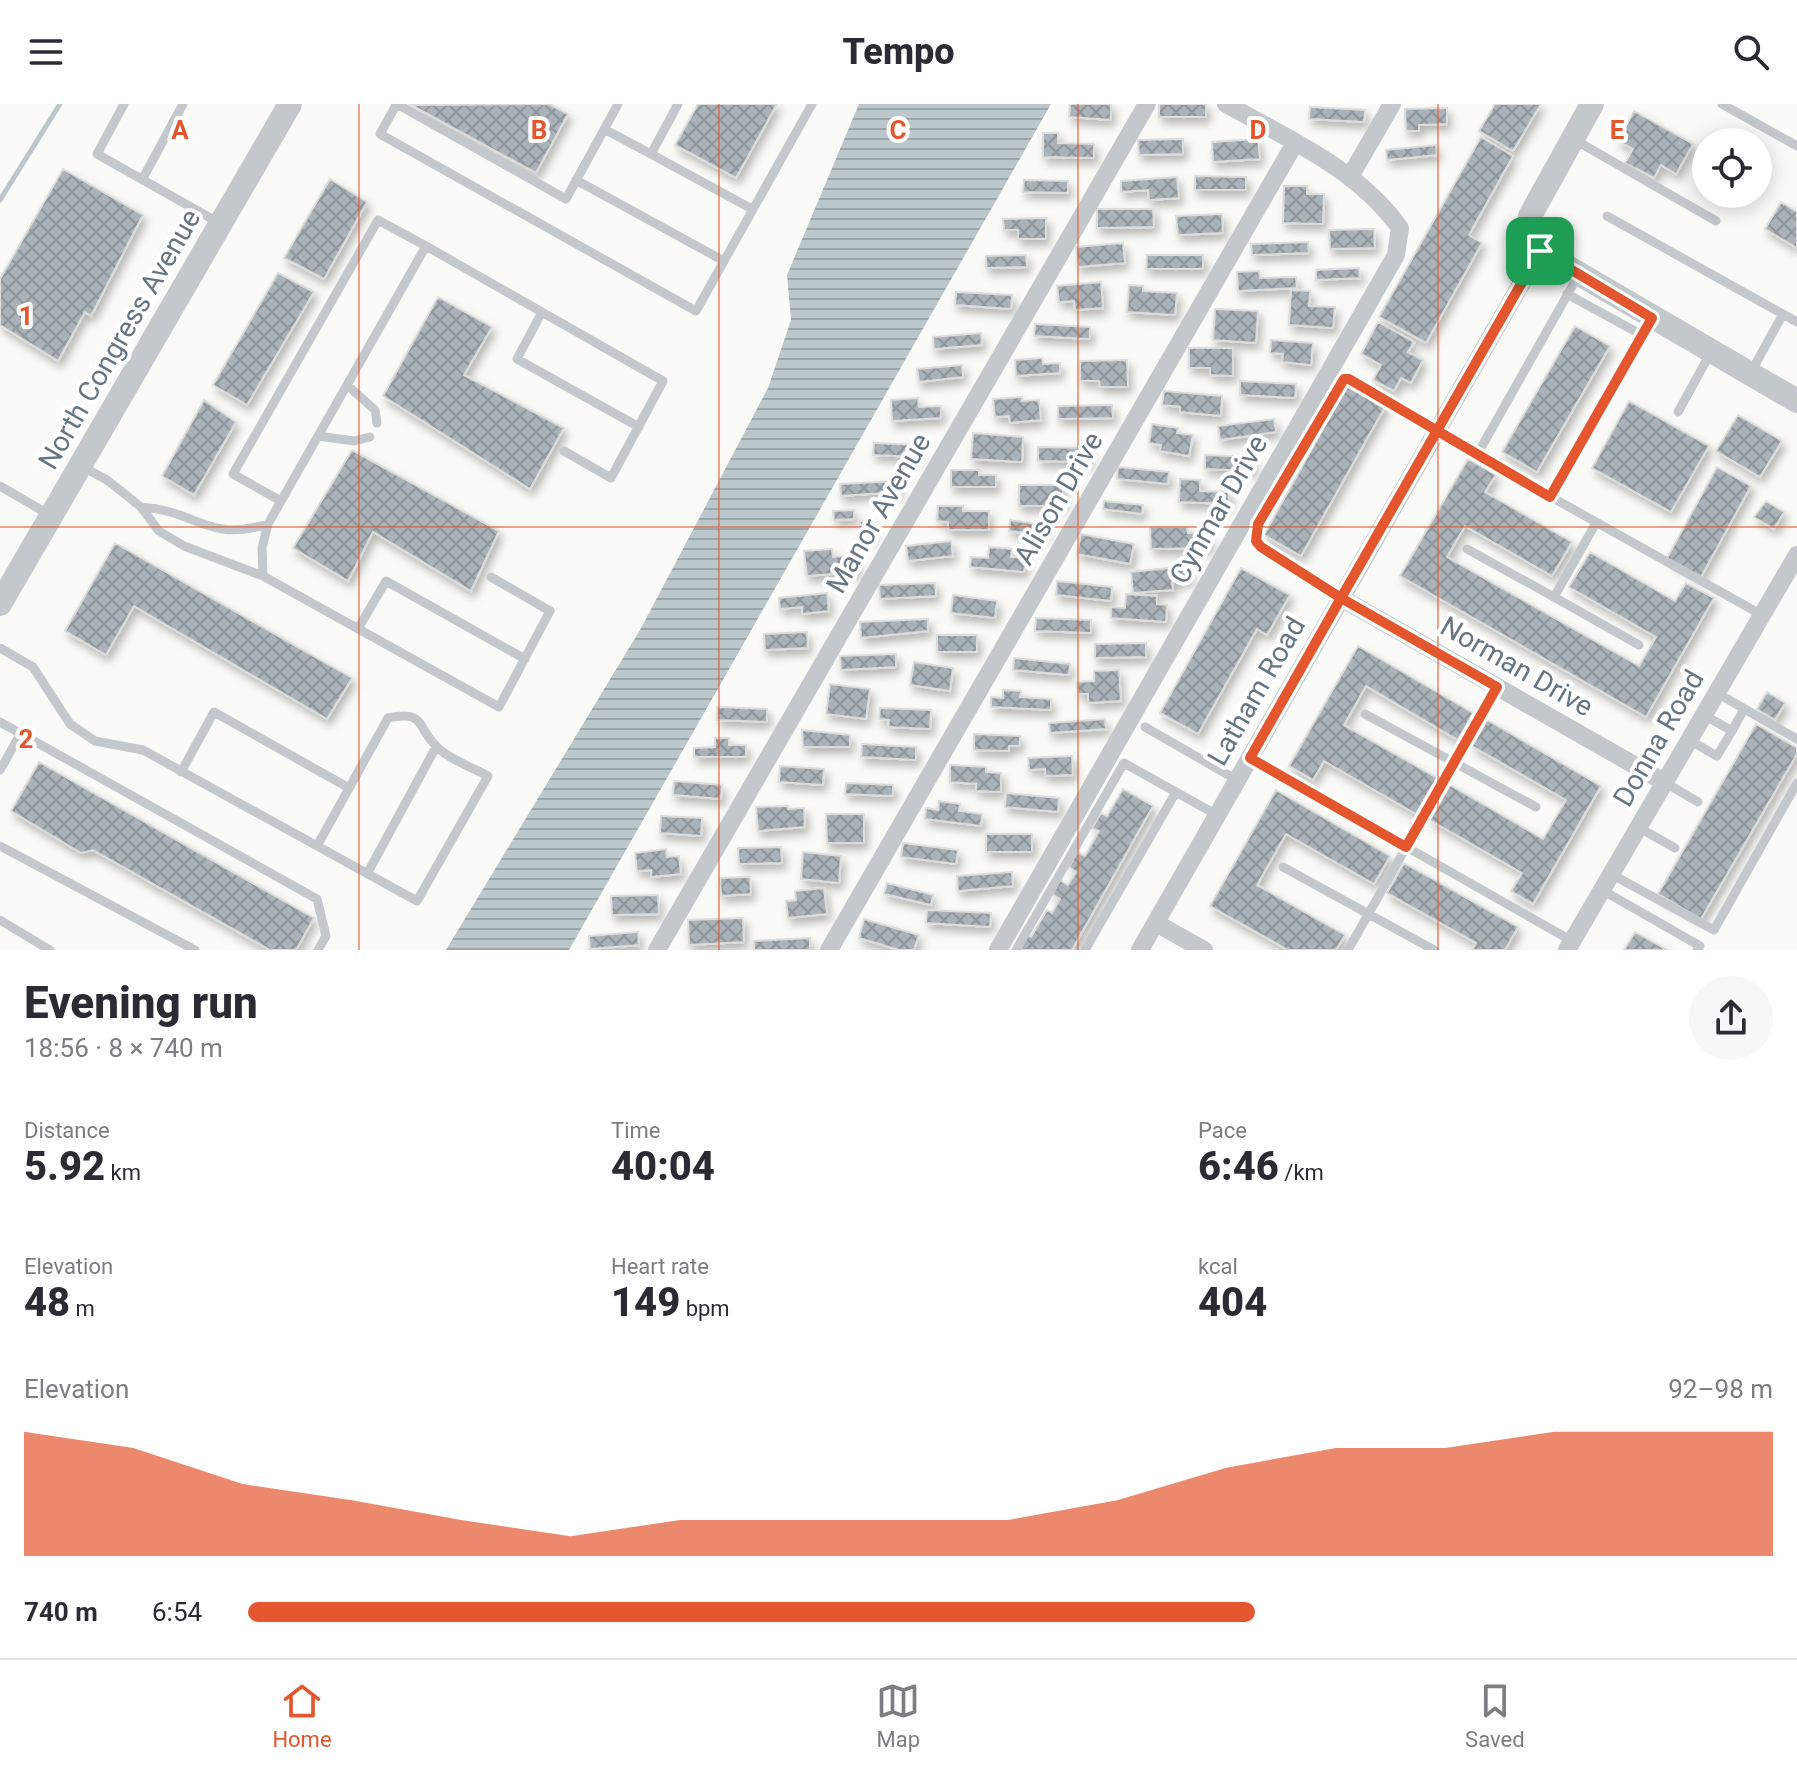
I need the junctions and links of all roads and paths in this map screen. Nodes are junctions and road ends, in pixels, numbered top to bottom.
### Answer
1 (124, 104) edge
2 (183, 104) edge
3 (290, 104) edge
4 (397, 104) edge
5 (604, 104) edge
6 (678, 104) edge
7 (812, 104) edge
8 (1147, 104) edge
9 (1226, 104) edge
10 (1392, 104) edge
11 (1592, 104) edge
12 (1722, 104) edge
13 (616, 107) edge
14 (604, 129) junction
15 (1295, 143) junction
16 (1797, 146) edge
17 (1567, 147) junction
18 (651, 154) junction
19 (1351, 175) junction
20 (142, 180) junction
21 (576, 180) junction
22 (752, 209) junction
23 (1607, 216) dead end
24 (1716, 221) dead end
25 (221, 224) junction
26 (426, 246) junction
27 (1540, 251) junction
28 (724, 261) junction
29 (1573, 285) junction
30 (542, 312) junction
31 (1783, 314) junction
32 (1797, 322) edge
33 (1647, 327) junction
34 (1711, 352) junction
35 (1750, 374) junction
36 (347, 385) junction
37 (1797, 401) edge
38 (1678, 412) dead end
39 (377, 423) dead end
40 (639, 427) junction
41 (1437, 433) junction
42 (318, 436) junction
43 (370, 437) dead end
44 (564, 451) dead end
45 (1477, 455) junction
46 (80, 465) junction
47 (0, 486) edge
48 (1550, 497) junction
49 (281, 501) junction
50 (141, 507) junction
51 (51, 516) junction
52 (1596, 523) junction
53 (268, 524) junction
54 (1467, 549) dead end
55 (1797, 555) edge
56 (263, 576) junction
57 (491, 577) dead end
58 (1554, 597) junction
59 (1341, 598) junction
60 (0, 604) edge
61 (1762, 615) junction
62 (359, 627) junction
63 (1639, 645) dead end
64 (0, 648) edge
65 (525, 659) junction
66 (1497, 687) junction
67 (1716, 693) junction
68 (1744, 709) junction
69 (1365, 714) dead end
70 (1704, 715) junction
71 (0, 722) edge
72 (1145, 727) dead end
73 (1732, 731) junction
74 (21, 733) junction
75 (1797, 739) edge
76 (1689, 740) junction
77 (436, 747) junction
78 (1250, 758) junction
79 (1453, 764) junction
80 (0, 770) edge
81 (181, 772) junction
82 (1237, 780) junction
83 (1664, 782) junction
84 (1797, 783) edge
85 (349, 788) junction
86 (1176, 792) junction
87 (1698, 802) dead end
88 (1536, 807) dead end
89 (1217, 815) junction
90 (1638, 827) junction
91 (0, 846) edge
92 (317, 846) junction
93 (1406, 847) junction
94 (1675, 848) dead end
95 (1283, 867) dead end
96 (367, 874) junction
97 (1606, 882) junction
98 (1368, 914) junction
99 (0, 920) edge
100 (1156, 923) junction
101 (1569, 945) edge
102 (50, 950) edge
103 (195, 950) edge
104 (318, 950) edge
105 (657, 950) edge
106 (829, 950) edge
107 (998, 950) edge
108 (1016, 950) edge
109 (1085, 950) edge
110 (1140, 950) edge
111 (1203, 950) edge
112 (1348, 950) edge
113 (1434, 950) edge
114 (1697, 950) edge

1 - 20 lane
2 - 20 lane
3 - 25 street, North Congress Avenue
4 - 21 lane
4 - 28 lane
5 - 13 lane
6 - 18 lane
7 - 22 lane
8 - 105 street, Manor Avenue
9 - 15 street
10 - 19 street
11 - 17 street
12 - 16 lane
13 - 14 lane
14 - 18 lane
14 - 21 lane
15 - 19 street
15 - 106 street, Alison Drive
17 - 24 lane
17 - 27 street
18 - 22 lane
19 - 107 street, Cynmar Drive
20 - 25 lane
21 - 28 lane
22 - 28 lane
23 - 31 lane
25 - 46 street, North Congress Avenue
26 - 30 lane
26 - 36 lane
26 - 49 lane
27 - 29 street
27 - 41 street, Latham Road
29 - 33 street
29 - 45 lane
30 - 40 lane
30 - 40 lane
31 - 32 lane
31 - 35 lane
33 - 34 street
33 - 48 lane
34 - 35 street
34 - 38 lane
35 - 37 street
36 - 39 lane
36 - 42 lane
40 - 44 lane
41 - 45 lane
41 - 59 street, Latham Road
41 - 59 lane
42 - 43 lane
42 - 49 lane
45 - 48 lane
46 - 50 lane
46 - 51 street, North Congress Avenue
47 - 51 lane
48 - 52 lane
49 - 53 lane
50 - 53 lane
50 - 56 lane
51 - 60 street, North Congress Avenue
52 - 58 lane
52 - 61 lane
53 - 56 lane
54 - 58 lane
55 - 61 street, Donna Road
56 - 62 lane
57 - 65 lane
58 - 63 lane
59 - 66 street, Norman Drive
59 - 78 street, Latham Road
61 - 67 street, Donna Road
62 - 65 lane
62 - 65 lane
64 - 81 lane
66 - 79 lane
66 - 83 street, Norman Drive
67 - 68 lane
67 - 70 street, Donna Road
68 - 73 lane
68 - 75 lane
69 - 79 lane
70 - 73 lane
70 - 76 street, Donna Road
71 - 74 lane
72 - 82 lane
73 - 76 lane
74 - 80 lane
74 - 104 lane
76 - 83 street, Donna Road
77 - 85 lane
77 - 96 lane
77 - 96 lane
78 - 82 street, Latham Road
78 - 93 lane
79 - 88 lane
79 - 93 lane
81 - 85 lane
81 - 92 lane
82 - 89 street, Latham Road
83 - 87 lane
83 - 90 street, Donna Road
84 - 97 lane
85 - 92 lane
86 - 89 lane
86 - 108 lane
86 - 109 lane
89 - 100 street, Latham Road
90 - 94 lane
90 - 97 street, Donna Road
91 - 103 lane
92 - 96 lane
93 - 98 lane
93 - 101 lane
95 - 98 lane
97 - 101 street, Donna Road
97 - 114 lane
98 - 112 lane
98 - 113 lane
99 - 102 lane
100 - 110 street, Latham Road
100 - 111 street

